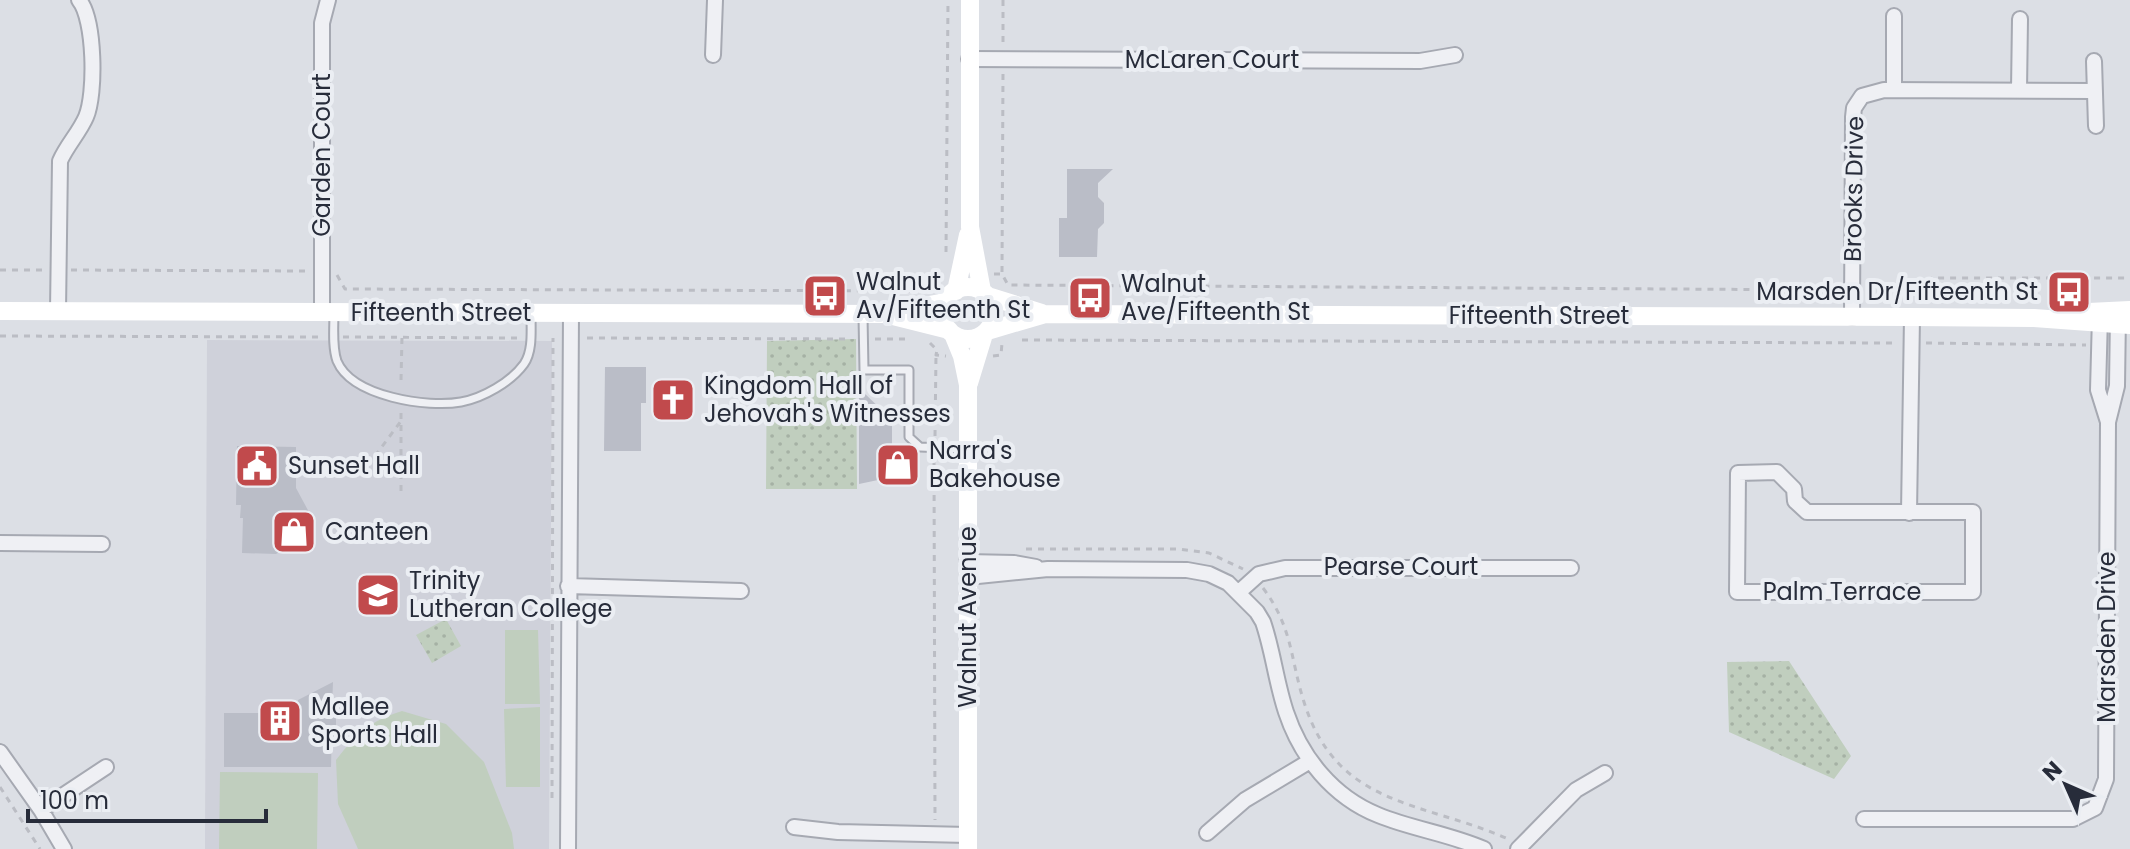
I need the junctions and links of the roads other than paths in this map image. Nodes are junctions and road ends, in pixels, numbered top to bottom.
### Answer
1 (79, 0) edge
2 (328, 0) edge
3 (715, 0) edge
4 (970, 0) edge
5 (1894, 16) dead end
6 (2020, 19) dead end
7 (713, 55) dead end
8 (1455, 55) dead end
9 (969, 59) junction
10 (2094, 61) dead end
11 (1894, 90) junction
12 (2019, 90) junction
13 (2095, 91) junction
14 (2096, 126) dead end
15 (968, 288) junction
16 (0, 311) edge
17 (58, 311) junction
18 (328, 312) junction
19 (531, 313) junction
20 (571, 313) junction
21 (872, 314) junction
22 (1045, 314) junction
23 (1852, 317) junction
24 (1912, 317) junction
25 (2116, 317) edge
26 (951, 332) junction
27 (985, 333) junction
28 (970, 356) junction
29 (2108, 422) junction
30 (968, 449) junction
31 (1909, 513) junction
32 (0, 543) edge
33 (102, 544) dead end
34 (1571, 568) dead end
35 (968, 570) junction
36 (568, 586) junction
37 (741, 591) dead end
38 (1239, 592) junction
39 (0, 752) edge
40 (1310, 761) junction
41 (106, 767) dead end
42 (1605, 773) dead end
43 (41, 810) junction
44 (1864, 819) dead end
45 (794, 827) dead end
46 (1207, 833) dead end
47 (968, 842) edge
48 (64, 849) edge
49 (568, 849) edge
50 (1484, 849) edge
51 (1518, 849) edge

1 - 17 street
2 - 18 street, Garden Court
3 - 7 street
4 - 9 street
5 - 11 street, Brooks Drive
6 - 12 street
8 - 9 street, McLaren Court
9 - 15 street
10 - 13 street
11 - 12 street, Brooks Drive
11 - 23 street, Brooks Drive
12 - 13 street, Brooks Drive
13 - 14 street
15 - 21 street, Fifteenth Street
15 - 22 street, Fifteenth Street
15 - 26 street
15 - 27 street
16 - 17 street, Fifteenth Street
17 - 18 street, Fifteenth Street
18 - 19 street, Fifteenth Street
18 - 19 lane
19 - 20 street, Fifteenth Street
20 - 21 street, Fifteenth Street
20 - 36 street
21 - 26 street, Fifteenth Street
21 - 30 lane
22 - 23 street, Fifteenth Street
22 - 27 street, Fifteenth Street
23 - 24 street, Fifteenth Street
24 - 25 street, Fifteenth Street
24 - 31 street
25 - 29 street, Marsden Drive
25 - 29 street, Marsden Drive
26 - 27 street
26 - 28 street
27 - 28 street, Walnut Avenue
28 - 30 street, Walnut Avenue
29 - 44 street, Marsden Drive
30 - 35 street, Walnut Avenue
31 - 31 street, Palm Terrace
32 - 33 street
34 - 38 street, Pearse Court
35 - 38 street
35 - 47 street, Walnut Avenue
36 - 37 street
36 - 49 street
38 - 40 street
39 - 43 street
40 - 46 street
40 - 50 street
41 - 43 street
42 - 51 street
43 - 48 street
45 - 47 street

